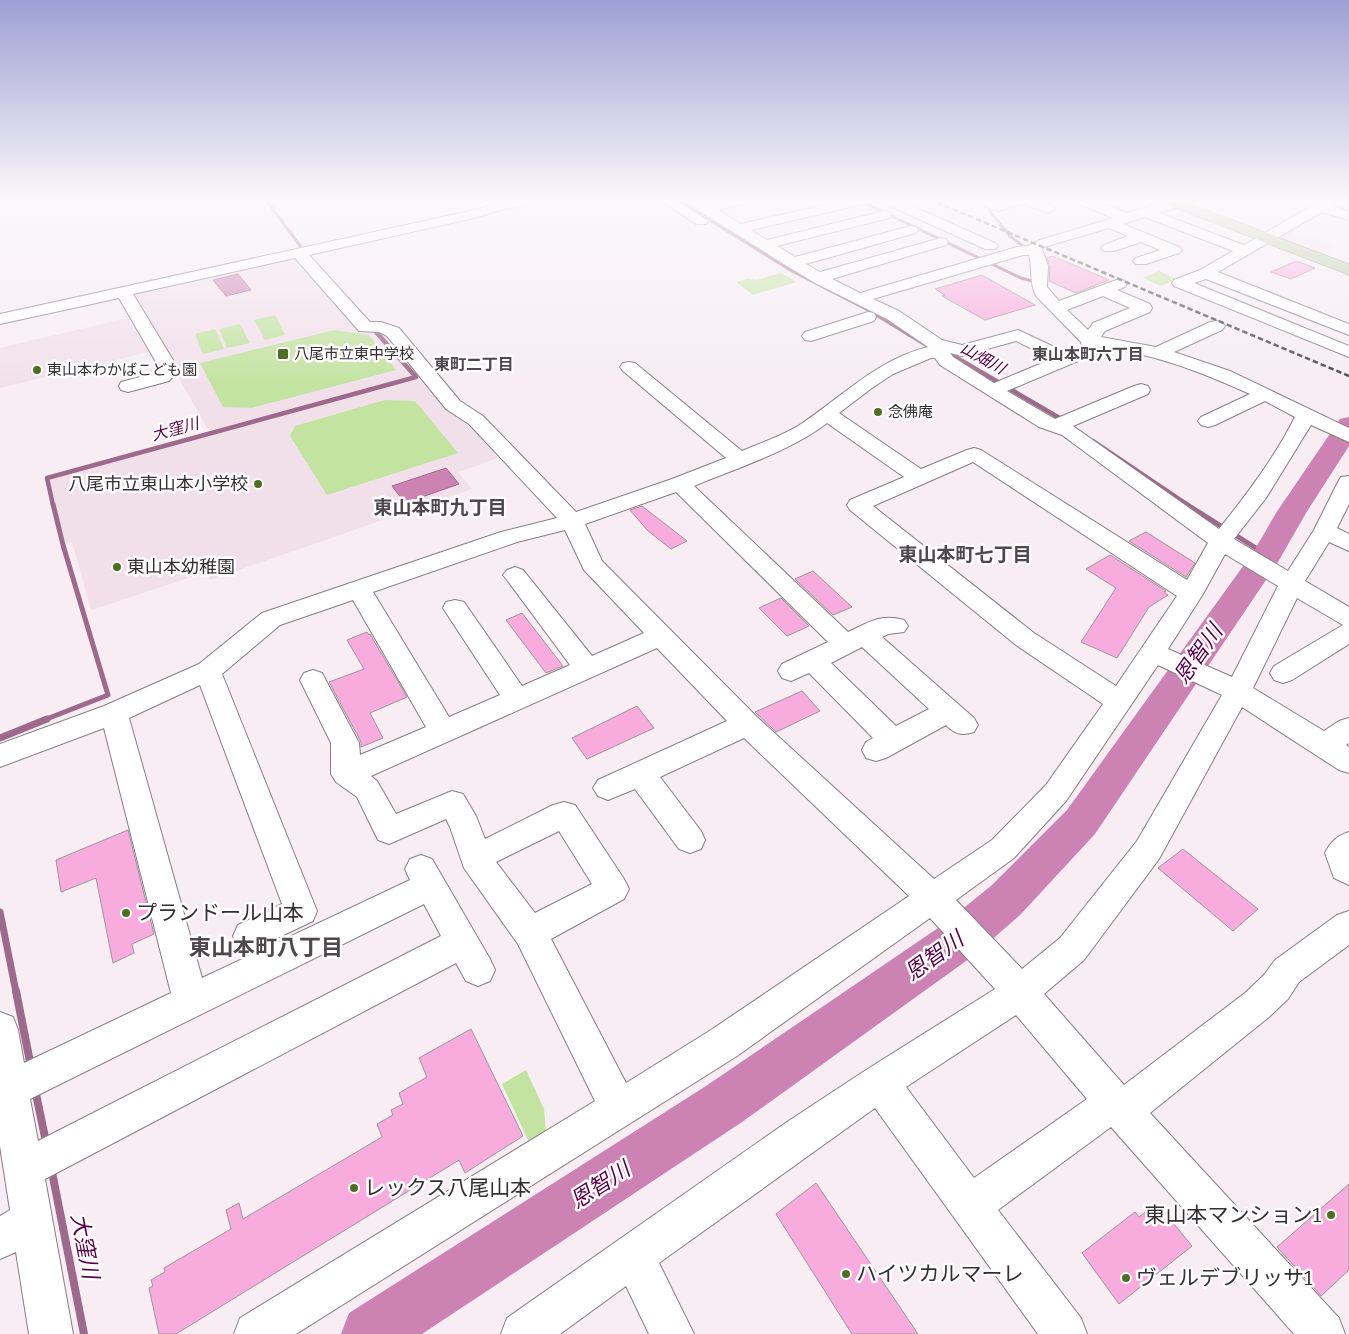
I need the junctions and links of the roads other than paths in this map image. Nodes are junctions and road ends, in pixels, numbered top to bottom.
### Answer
1 (265, 261) edge
2 (307, 261) edge
3 (767, 261) edge
4 (789, 261) edge
5 (798, 261) edge
6 (875, 261) edge
7 (939, 261) edge
8 (984, 261) edge
9 (1040, 261) edge
10 (1226, 261) edge
11 (1326, 261) edge
12 (792, 263) junction
13 (1349, 270) edge
14 (1206, 273) junction
15 (818, 278) junction
16 (1119, 284) dead end
17 (842, 290) junction
18 (1103, 290) junction
19 (123, 291) junction
20 (859, 298) junction
21 (1056, 308) junction
22 (868, 317) junction
23 (0, 319) edge
24 (1216, 326) dead end
25 (832, 329) junction
26 (1349, 330) edge
27 (811, 336) dead end
28 (850, 340) dead end
29 (1089, 341) junction
30 (936, 350) junction
31 (1349, 352) edge
32 (1157, 353) junction
33 (1066, 359) junction
34 (628, 367) dead end
35 (128, 386) dead end
36 (999, 388) junction
37 (1141, 390) dead end
38 (1263, 395) junction
39 (827, 414) junction
40 (1306, 415) junction
41 (1208, 422) dead end
42 (1062, 424) junction
43 (1349, 436) edge
44 (740, 460) junction
45 (920, 478) junction
46 (680, 484) junction
47 (1347, 488) edge
48 (572, 520) junction
49 (1325, 530) junction
50 (1226, 537) junction
51 (1349, 544) edge
52 (515, 575) dead end
53 (1291, 582) junction
54 (358, 588) junction
55 (1191, 594) junction
56 (455, 608) dead end
57 (1349, 618) edge
58 (894, 626) dead end
59 (1349, 632) edge
60 (661, 636) junction
61 (854, 639) junction
62 (1156, 654) junction
63 (587, 668) junction
64 (208, 671) junction
65 (1283, 673) dead end
66 (313, 680) dead end
67 (1233, 689) junction
68 (517, 699) junction
69 (1120, 702) junction
70 (114, 713) junction
71 (747, 724) junction
72 (1349, 729) edge
73 (443, 731) junction
74 (1325, 745) junction
75 (0, 756) edge
76 (1349, 762) edge
77 (640, 773) junction
78 (346, 774) junction
79 (608, 788) dead end
80 (690, 840) dead end
81 (1349, 845) edge
82 (475, 858) junction
83 (1349, 871) edge
84 (935, 902) junction
85 (1349, 926) edge
86 (530, 933) junction
87 (250, 936) dead end
88 (1016, 987) junction
89 (191, 1002) junction
90 (0, 1030) edge
91 (879, 1083) junction
92 (1118, 1106) junction
93 (619, 1108) junction
94 (8, 1109) edge
95 (24, 1169) junction
96 (970, 1206) junction
97 (16, 1230) edge
98 (632, 1256) junction
99 (49, 1333) edge
100 (256, 1334) edge
101 (523, 1334) edge
102 (672, 1334) edge
103 (1064, 1334) edge
104 (1323, 1334) edge

1 - 19 street
2 - 48 street
3 - 22 street
4 - 12 street
5 - 12 street
6 - 15 street
7 - 17 street
8 - 20 street
9 - 21 street
10 - 14 street
11 - 13 main road
12 - 15 street
14 - 26 street
14 - 31 street
15 - 17 street
16 - 18 street
17 - 20 street
18 - 21 street
18 - 29 street
19 - 23 street
19 - 35 street
20 - 30 street
21 - 29 street
22 - 25 street
22 - 30 street
24 - 32 street
25 - 27 street
25 - 28 street
29 - 32 street
29 - 33 street
30 - 33 street
30 - 36 street
30 - 39 street
32 - 38 street
33 - 36 street
34 - 44 street
36 - 42 street
37 - 42 street
38 - 40 street
38 - 41 street
39 - 44 street
39 - 45 street
40 - 43 street
40 - 50 street
42 - 50 street
44 - 46 street
45 - 55 street
45 - 69 street
46 - 48 street
46 - 61 street
47 - 49 street
48 - 54 street
48 - 60 street
49 - 51 street
49 - 53 street
50 - 53 street
50 - 55 street
52 - 63 street
53 - 57 street
53 - 67 street
54 - 64 street
54 - 73 street
55 - 62 street
56 - 68 street
58 - 61 street
59 - 65 street
60 - 63 street
60 - 71 street
61 - 61 street
62 - 67 street
62 - 69 street
63 - 68 street
64 - 70 street
64 - 87 street
66 - 78 street
67 - 74 street
67 - 88 street
68 - 73 street
69 - 84 street
70 - 75 street
70 - 89 street
71 - 77 street
71 - 84 street
72 - 74 street
73 - 78 street
74 - 76 street
77 - 79 street
77 - 80 street
78 - 82 street
81 - 83 street
82 - 86 street
82 - 86 street
84 - 88 street
84 - 93 street
85 - 92 street
86 - 93 street
88 - 91 street
88 - 92 street
89 - 94 street
89 - 95 street
90 - 94 street
91 - 96 street
91 - 98 street
92 - 96 street
92 - 104 street
93 - 100 street
94 - 95 street
95 - 97 street
96 - 103 street
97 - 99 street
98 - 101 street
98 - 102 street

